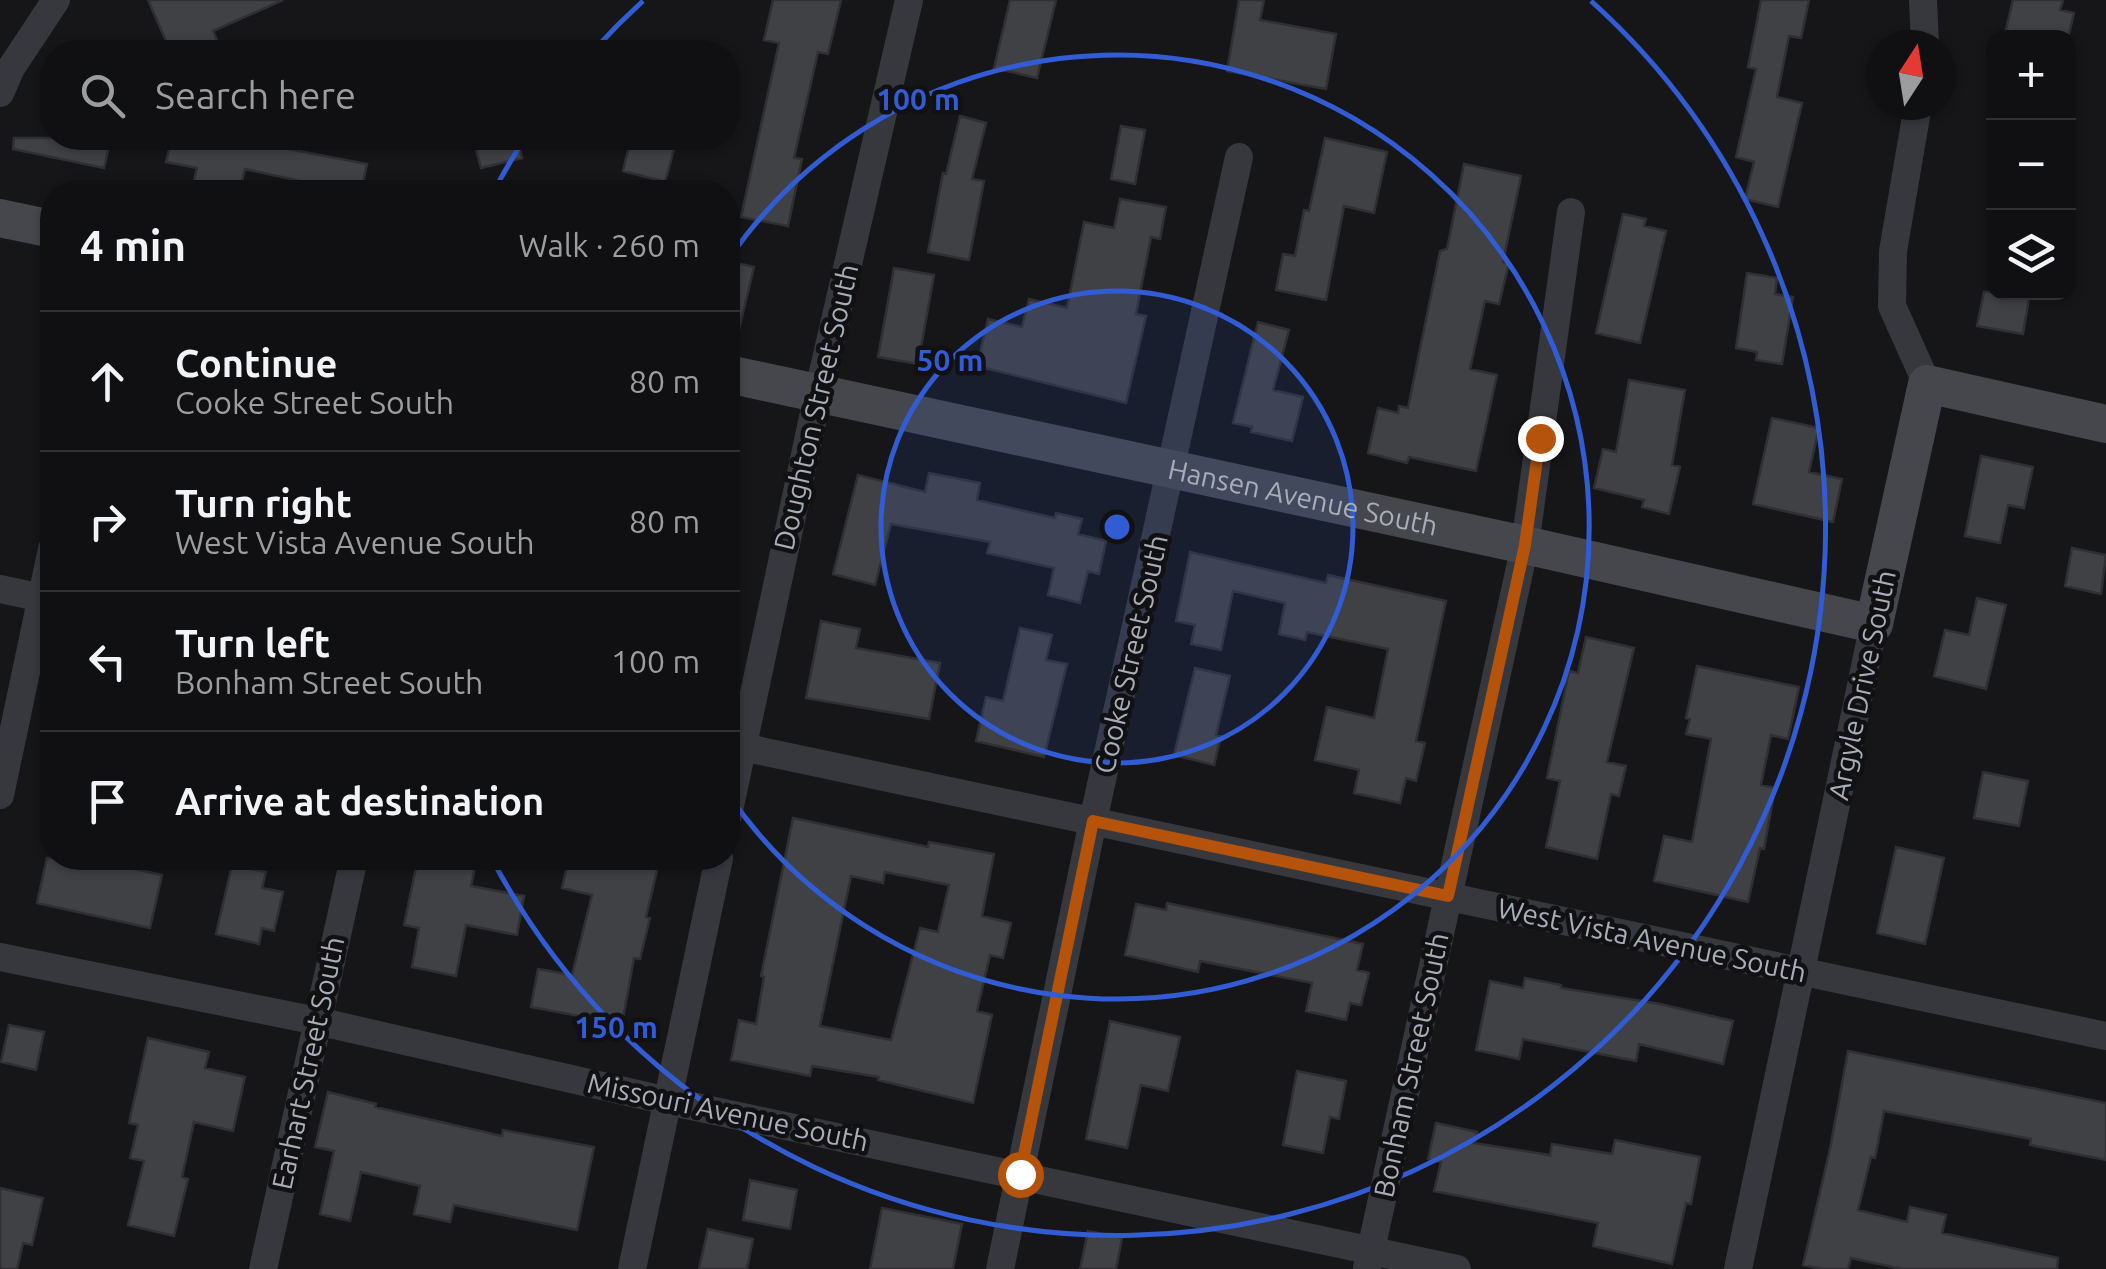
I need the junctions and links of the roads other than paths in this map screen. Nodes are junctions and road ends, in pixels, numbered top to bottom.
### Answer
1 (56, 0) edge
2 (909, 0) edge
3 (1923, 0) edge
4 (1924, 30) edge
5 (0, 94) edge
6 (1915, 120) edge
7 (1239, 157) dead end
8 (1571, 212) dead end
9 (0, 218) edge
10 (40, 226) edge
11 (740, 377) edge
12 (1927, 384) junction
13 (818, 394) junction
14 (2106, 424) edge
15 (1173, 469) junction
16 (1525, 545) junction
17 (0, 589) edge
18 (40, 598) edge
19 (1874, 624) junction
20 (40, 628) edge
21 (740, 724) edge
22 (740, 746) edge
23 (0, 795) edge
24 (1093, 821) junction
25 (351, 870) edge
26 (716, 870) edge
27 (1448, 896) junction
28 (0, 957) edge
29 (1800, 971) junction
30 (317, 1021) junction
31 (2106, 1036) edge
32 (668, 1100) junction
33 (1020, 1174) junction
34 (1369, 1260) edge
35 (263, 1269) edge
36 (632, 1269) edge
37 (1000, 1269) edge
38 (1456, 1269) edge
39 (1738, 1269) edge

1 - 5 street
2 - 13 street, Doughton Street South
3 - 4 street
6 - 12 street
7 - 15 street, Cooke Street South
8 - 16 street, Bonham Street South
9 - 10 street
11 - 13 street, Hansen Avenue South
12 - 14 street
12 - 19 street, Argyle Drive South
13 - 15 street, Hansen Avenue South
13 - 21 street, Doughton Street South
15 - 16 street, Hansen Avenue South
15 - 24 street, Cooke Street South
16 - 19 street, Hansen Avenue South
16 - 27 street, Bonham Street South
17 - 18 street
19 - 29 street, Argyle Drive South
20 - 23 street
22 - 24 street, West Vista Avenue South
24 - 27 street, West Vista Avenue South
24 - 33 street, Cooke Street South
25 - 30 street, Earhart Street South
26 - 32 street
27 - 29 street, West Vista Avenue South
27 - 34 street, Bonham Street South
28 - 30 street, Missouri Avenue South
29 - 31 street, West Vista Avenue South
29 - 39 street, Argyle Drive South
30 - 32 street, Missouri Avenue South
30 - 35 street, Earhart Street South
32 - 33 street, Missouri Avenue South
32 - 36 street
33 - 34 street, Missouri Avenue South
33 - 37 street, Cooke Street South
34 - 38 street, Missouri Avenue South

